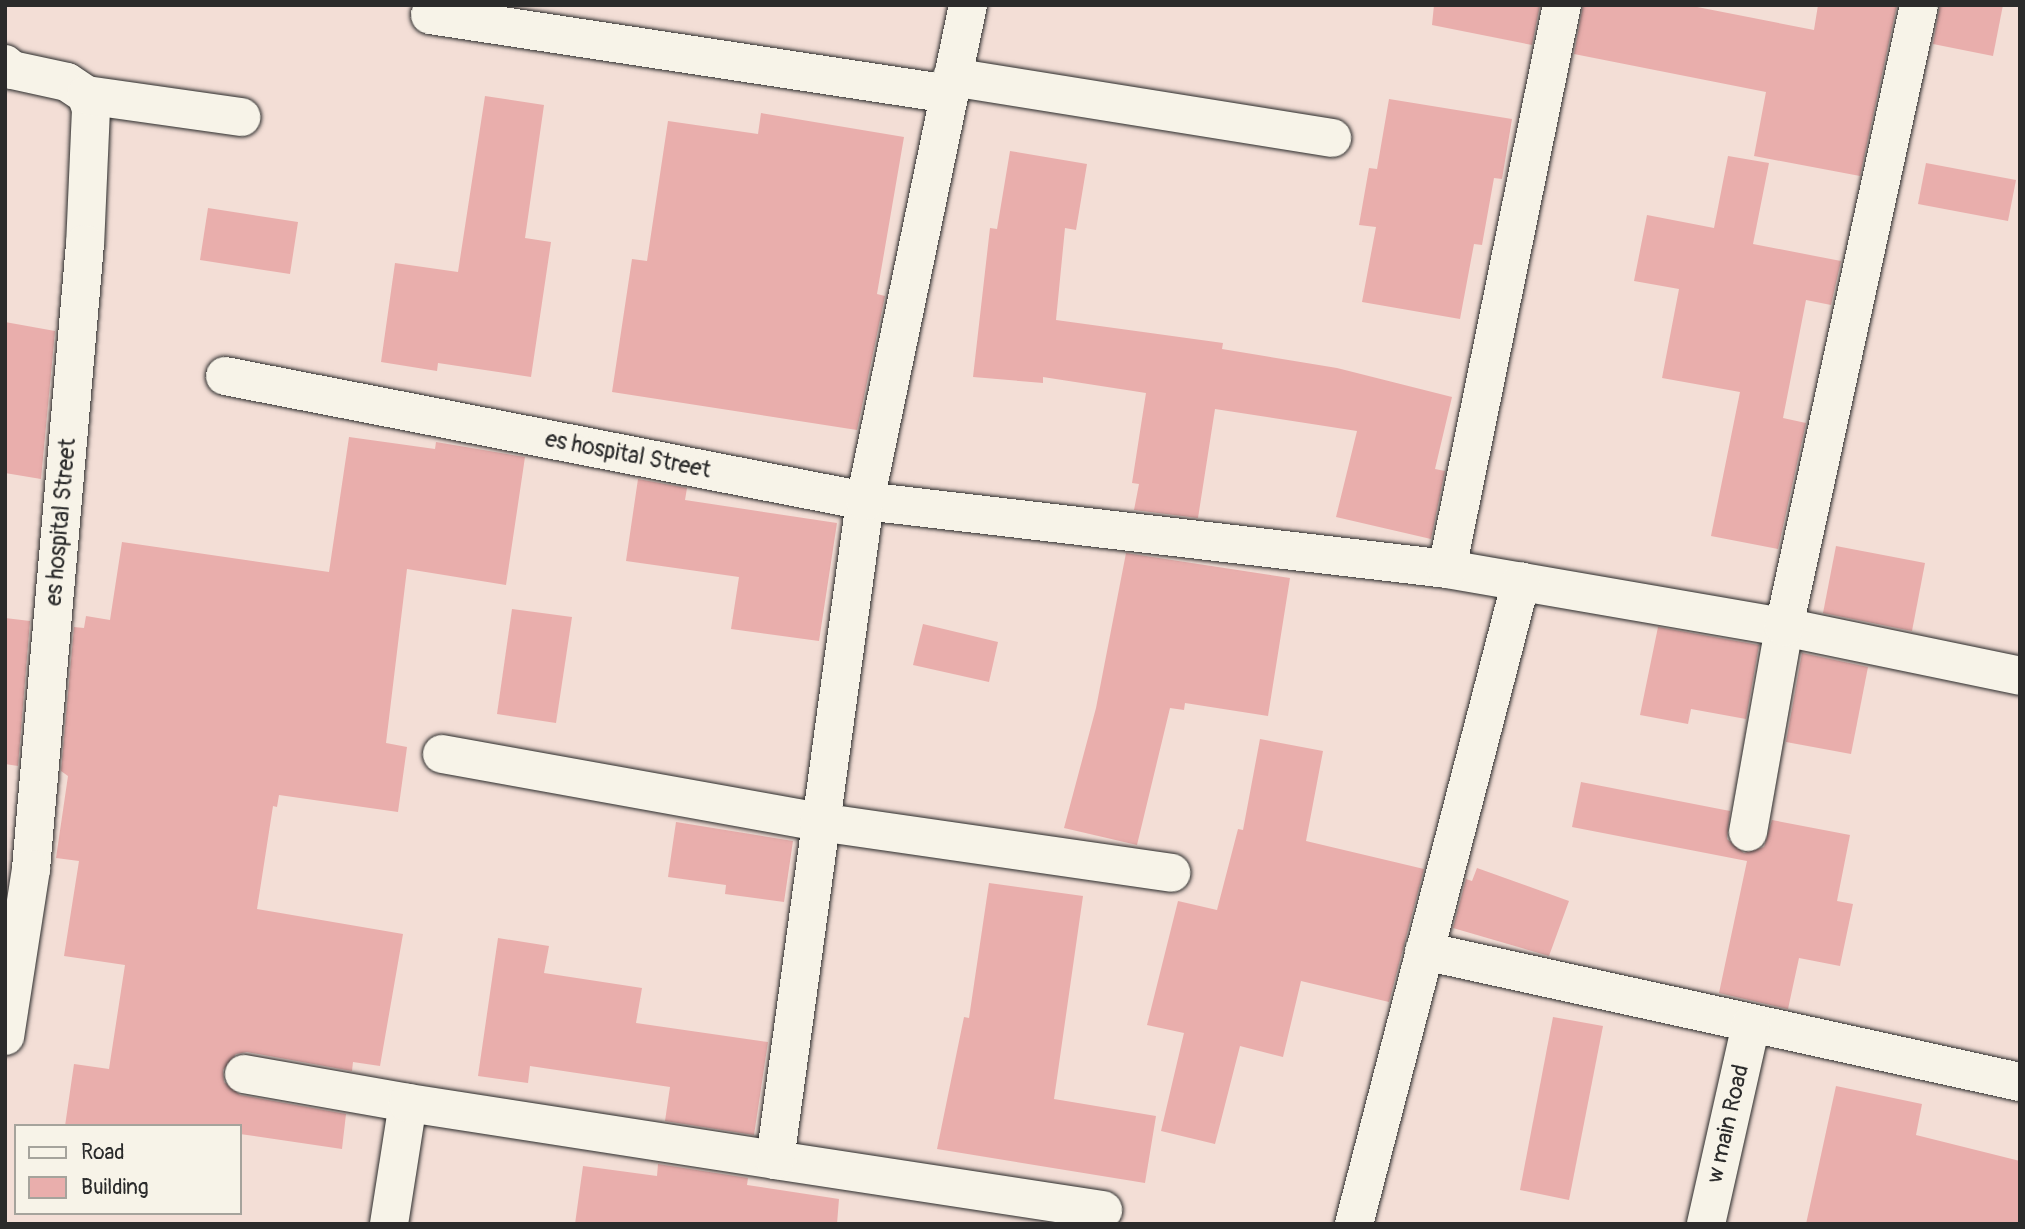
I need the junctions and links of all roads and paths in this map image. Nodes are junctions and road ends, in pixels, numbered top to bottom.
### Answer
1 (968, 5) edge
2 (1562, 5) edge
3 (1919, 5) edge
4 (430, 15) dead end
5 (5, 64) edge
6 (951, 86) junction
7 (86, 95) junction
8 (241, 117) dead end
9 (1332, 138) dead end
10 (225, 376) dead end
11 (865, 501) junction
12 (1447, 569) junction
13 (1521, 581) junction
14 (1784, 627) junction
15 (2020, 676) edge
16 (442, 754) dead end
17 (819, 822) junction
18 (1748, 832) dead end
19 (1171, 873) dead end
20 (1424, 951) junction
21 (1751, 1025) junction
22 (5, 1036) edge
23 (244, 1074) dead end
24 (2020, 1082) edge
25 (408, 1103) junction
26 (775, 1160) junction
27 (1103, 1210) dead end
28 (389, 1224) edge
29 (1354, 1224) edge
30 (1706, 1224) edge

1 - 6 street
2 - 12 street
3 - 14 street
4 - 6 street
5 - 7 street
6 - 9 street
6 - 11 street
7 - 8 street
7 - 22 street, es hospital Street
10 - 11 street, es hospital Street
11 - 12 street, es hospital Street
11 - 17 street
12 - 13 street, es hospital Street
13 - 14 street, es hospital Street
13 - 20 street
14 - 15 street, es hospital Street
14 - 18 street
16 - 17 street
17 - 19 street
17 - 26 street
20 - 21 street
20 - 29 street
21 - 24 street
21 - 30 street, w main Road
23 - 25 street
25 - 26 street
25 - 28 street
26 - 27 street

